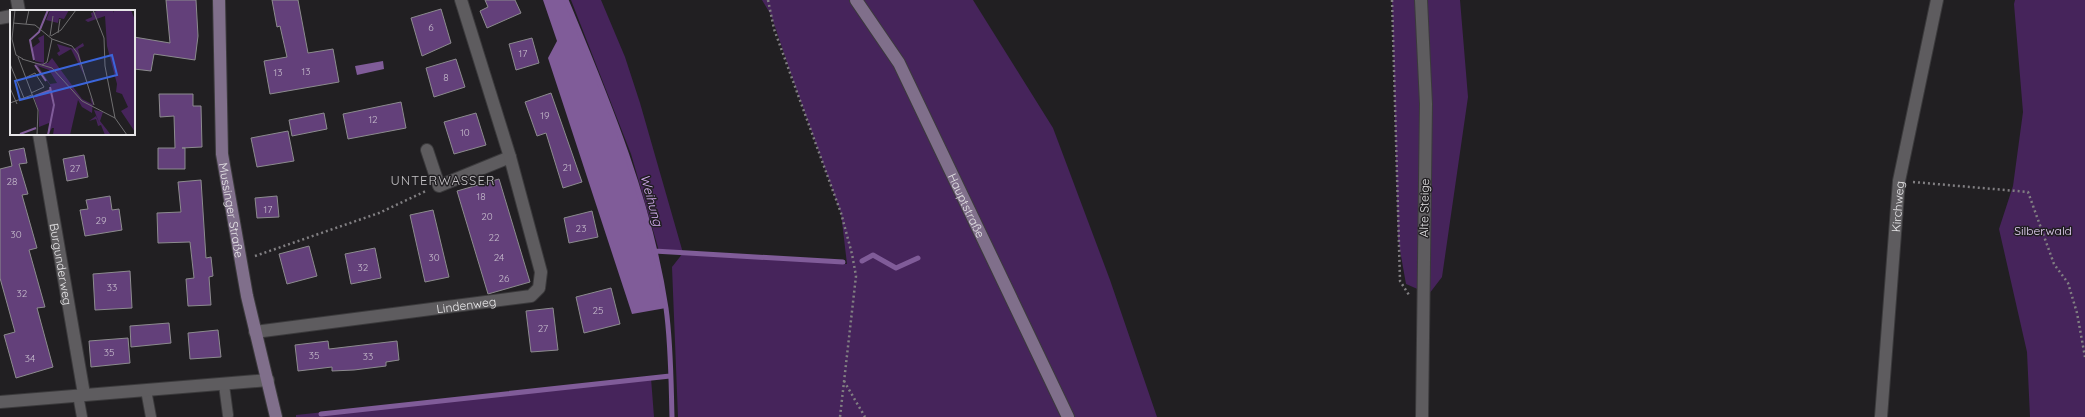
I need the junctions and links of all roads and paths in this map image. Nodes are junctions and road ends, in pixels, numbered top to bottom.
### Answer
1 (17, 0) edge
2 (219, 0) edge
3 (461, 0) edge
4 (768, 0) edge
5 (856, 0) edge
6 (1392, 0) edge
7 (1421, 0) edge
8 (1937, 0) edge
9 (19, 10) edge
10 (10, 16) edge
11 (0, 18) edge
12 (39, 135) edge
13 (427, 150) dead end
14 (510, 157) junction
15 (1899, 181) junction
16 (439, 186) junction
17 (240, 261) junction
18 (1423, 304) junction
19 (255, 332) junction
20 (2085, 357) edge
21 (268, 380) junction
22 (844, 381) junction
23 (224, 385) junction
24 (146, 390) junction
25 (81, 395) junction
26 (0, 402) edge
27 (228, 415) dead end
28 (82, 417) edge
29 (151, 417) edge
30 (276, 417) edge
31 (840, 417) edge
32 (864, 417) edge
33 (1068, 417) edge
34 (1422, 417) edge
35 (1881, 417) edge

1 - 9 street
2 - 17 main road, Mussinger Straße
3 - 14 street, Lindenweg
4 - 22 path
5 - 33 main road, Hauptstraße
6 - 18 path
7 - 18 street, Alte Steige
8 - 15 street, Kirchweg
10 - 11 street
12 - 25 street, Burgunderweg
13 - 16 street
14 - 16 street
14 - 19 street, Lindenweg
15 - 20 path
15 - 35 street, Kirchweg
16 - 17 path
17 - 19 main road, Mussinger Straße
18 - 34 street, Alte Steige
19 - 21 main road, Mussinger Straße
21 - 23 street
21 - 30 main road, Mussinger Straße
22 - 31 path
22 - 32 path
23 - 24 street
23 - 27 lane
24 - 25 street
24 - 29 lane
25 - 26 street
25 - 28 lane

